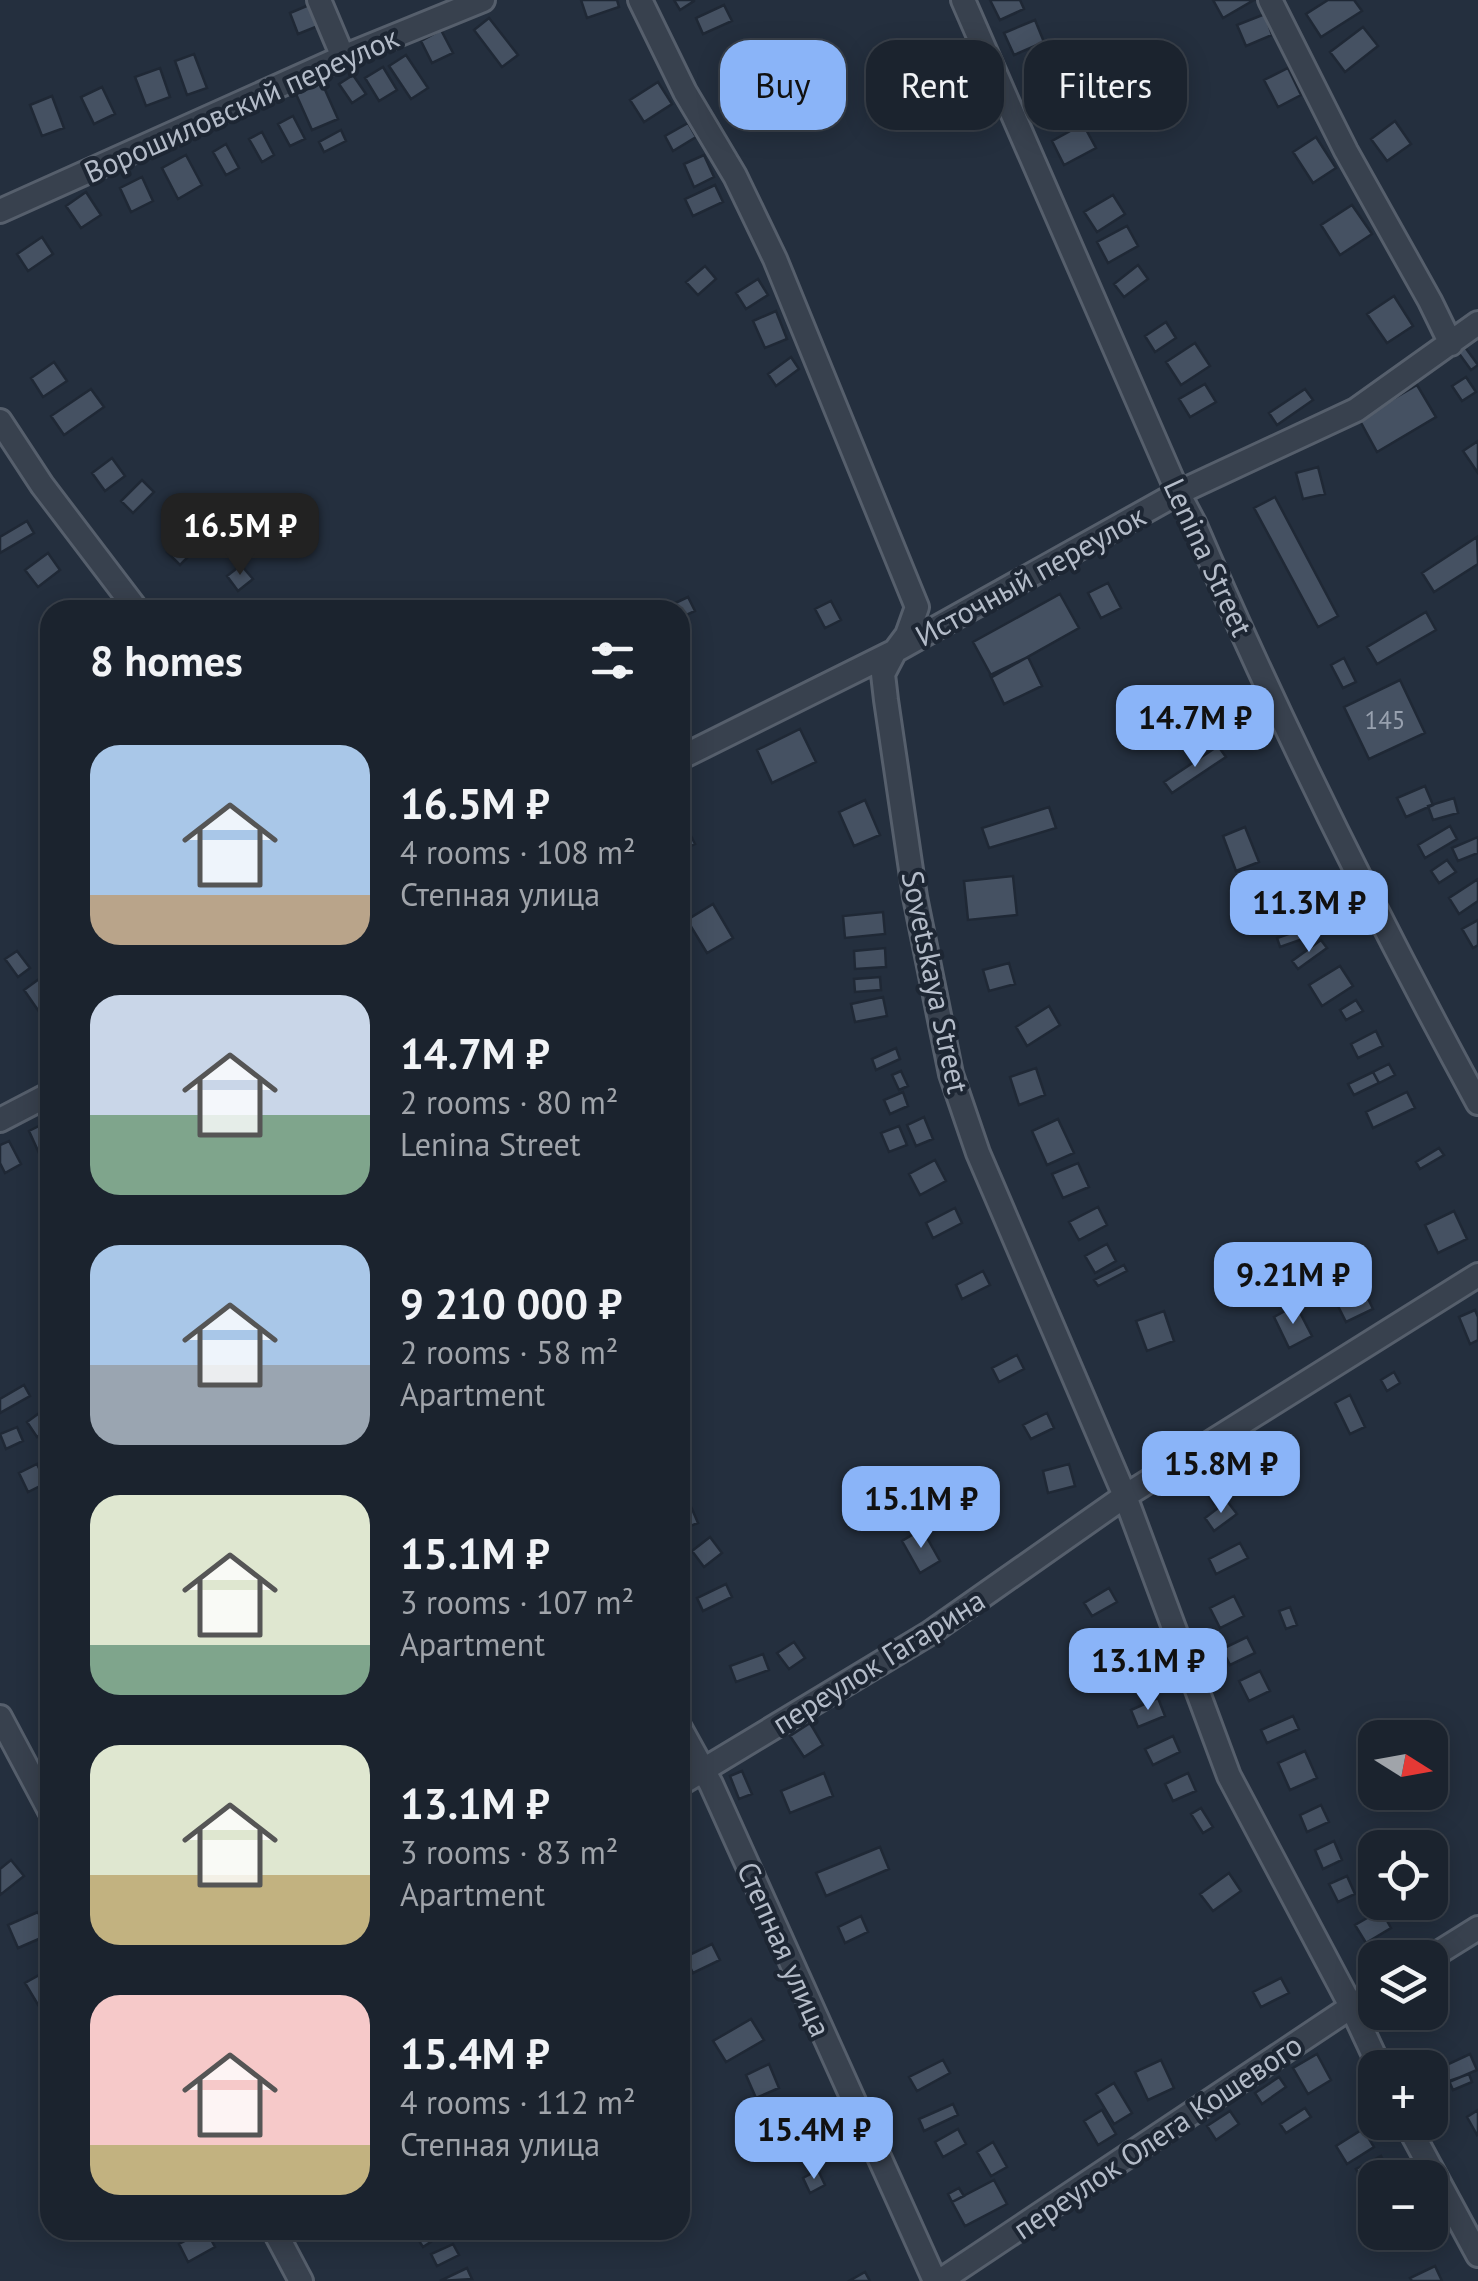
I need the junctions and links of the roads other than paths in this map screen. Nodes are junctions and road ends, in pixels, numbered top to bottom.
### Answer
1 (319, 0) edge
2 (483, 0) edge
3 (640, 0) edge
4 (963, 0) edge
5 (1270, 0) edge
6 (343, 57) junction
7 (0, 211) edge
8 (1478, 324) edge
9 (1450, 344) junction
10 (0, 421) edge
11 (1178, 493) junction
12 (129, 600) edge
13 (895, 651) junction
14 (690, 753) edge
15 (40, 1099) edge
16 (1478, 1103) edge
17 (0, 1120) edge
18 (1478, 1275) edge
19 (1124, 1496) junction
20 (0, 1717) edge
21 (690, 1746) edge
22 (703, 1770) junction
23 (690, 1778) edge
24 (40, 1792) edge
25 (1478, 1928) edge
26 (1448, 1947) edge
27 (1358, 2002) edge
28 (1351, 2006) junction
29 (1372, 2050) edge
30 (1416, 2140) edge
31 (279, 2240) edge
32 (1478, 2255) edge
33 (302, 2281) edge
34 (938, 2281) edge

1 - 6 street
2 - 6 street, Ворошиловский переулок
3 - 13 street, Sovetskaya Street
4 - 11 street, Lenina Street
5 - 9 street
6 - 7 street, Ворошиловский переулок
8 - 9 street, Источный переулок
9 - 11 street, Источный переулок
10 - 12 street
11 - 13 street, Источный переулок
11 - 16 street, Lenina Street
13 - 14 street, Источный переулок
13 - 19 street, Sovetskaya Street
15 - 17 street
18 - 19 street, переулок Гагарина
19 - 22 street, переулок Гагарина
19 - 28 street, Sovetskaya Street
20 - 24 street
21 - 22 street, Степная улица
22 - 23 street, переулок Гагарина
22 - 34 street, Степная улица
25 - 26 street
27 - 28 street, переулок Олега Кошевого
28 - 29 street, Sovetskaya Street
28 - 34 street, переулок Олега Кошевого
30 - 32 street
31 - 33 street

